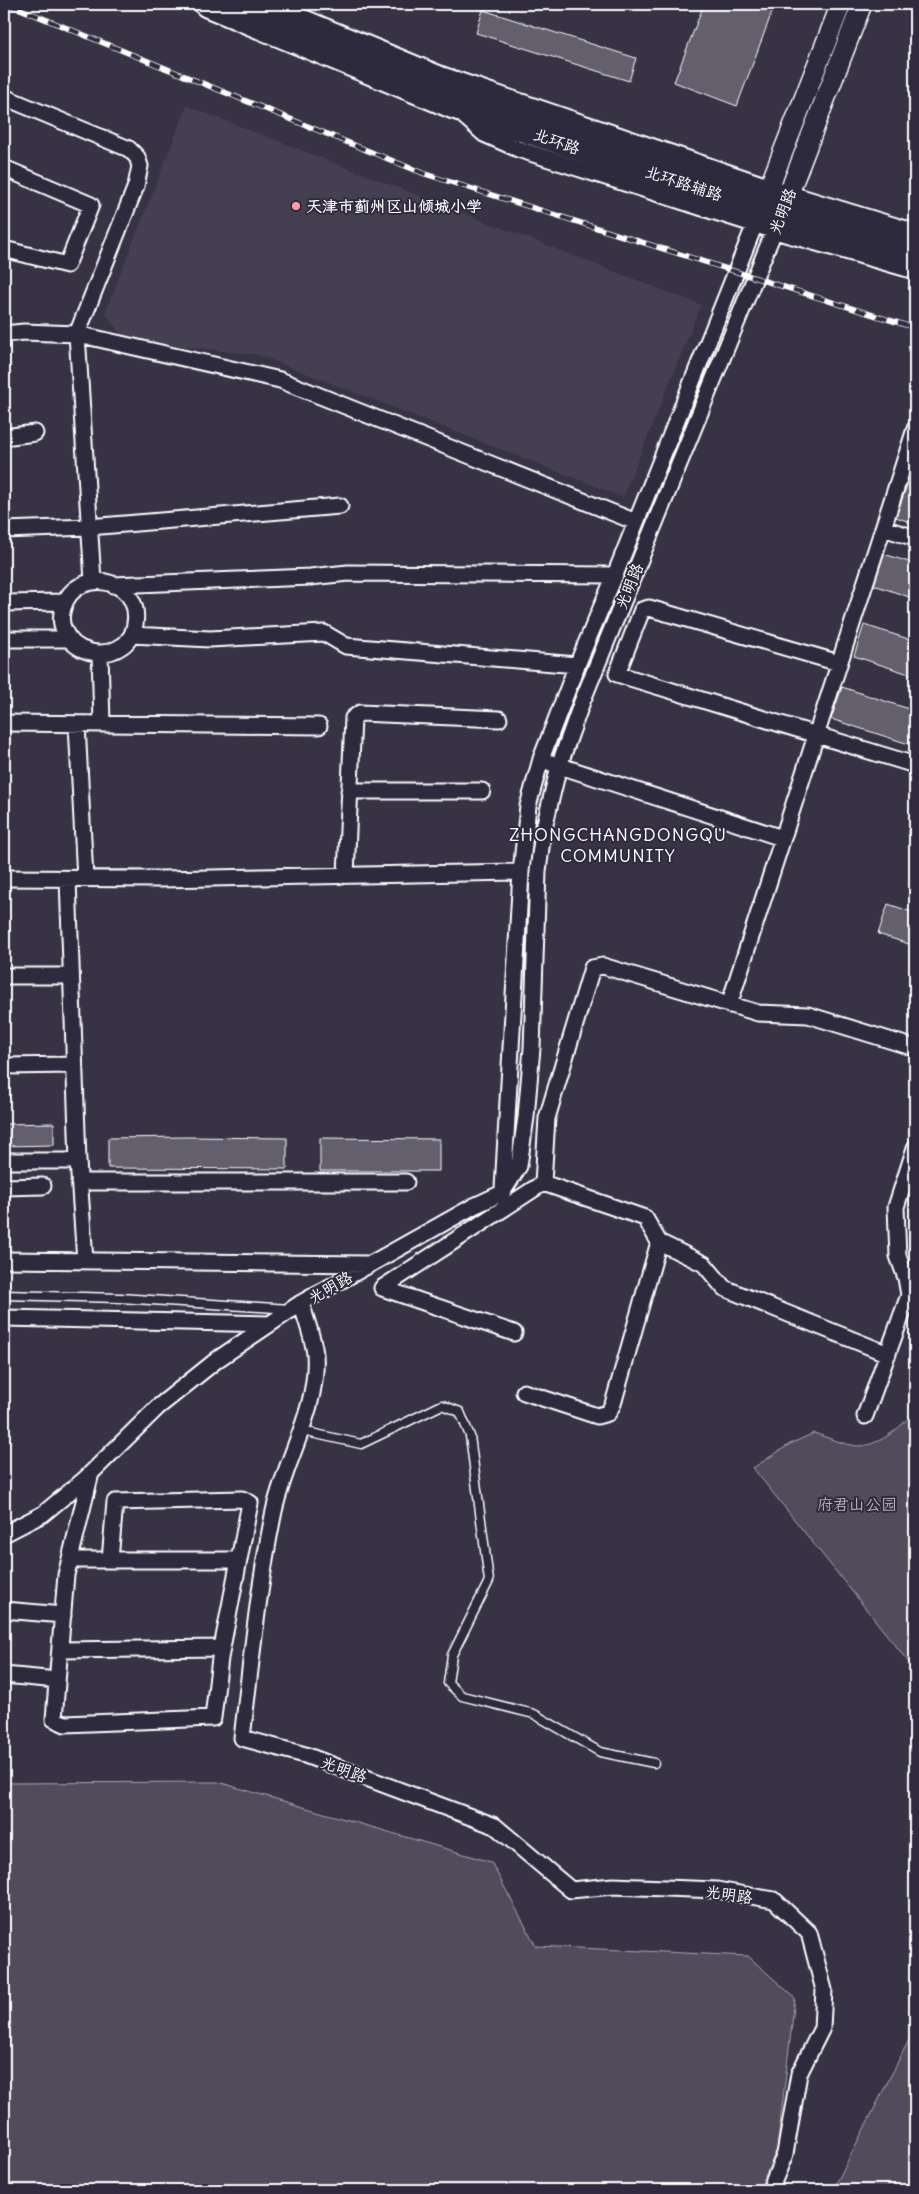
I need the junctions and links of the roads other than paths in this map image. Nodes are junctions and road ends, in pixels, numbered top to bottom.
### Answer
1 (207, 4) edge
2 (258, 4) edge
3 (841, 4) edge
4 (862, 4) edge
5 (4, 97) edge
6 (4, 168) edge
7 (771, 211) junction
8 (915, 237) edge
9 (4, 249) edge
10 (915, 255) edge
11 (915, 271) edge
12 (4, 334) edge
13 (77, 334) junction
14 (915, 429) edge
15 (35, 433) dead end
16 (4, 437) edge
17 (909, 469) edge
18 (340, 506) dead end
19 (636, 522) junction
20 (89, 526) junction
21 (883, 528) junction
22 (4, 530) edge
23 (915, 538) edge
24 (615, 575) junction
25 (92, 581) junction
26 (113, 585) junction
27 (65, 602) junction
28 (4, 603) edge
29 (132, 635) junction
30 (4, 639) edge
31 (68, 639) junction
32 (100, 652) junction
33 (839, 663) junction
34 (577, 665) junction
35 (499, 719) dead end
36 (4, 723) edge
37 (77, 724) junction
38 (102, 724) junction
39 (318, 726) dead end
40 (816, 736) junction
41 (541, 759) junction
42 (915, 764) edge
43 (559, 766) junction
44 (349, 791) junction
45 (482, 791) dead end
46 (782, 838) junction
47 (521, 872) junction
48 (346, 875) junction
49 (4, 878) edge
50 (68, 878) junction
51 (85, 879) junction
52 (4, 976) edge
53 (71, 976) junction
54 (729, 1005) junction
55 (915, 1048) edge
56 (74, 1065) junction
57 (4, 1066) edge
58 (915, 1148) edge
59 (78, 1161) junction
60 (4, 1162) edge
61 (79, 1182) junction
62 (406, 1182) dead end
63 (543, 1183) junction
64 (43, 1186) dead end
65 (4, 1187) edge
66 (502, 1193) junction
67 (659, 1242) junction
68 (4, 1260) edge
69 (85, 1261) junction
70 (370, 1264) junction
71 (4, 1295) edge
72 (296, 1306) junction
73 (4, 1318) edge
74 (269, 1324) junction
75 (514, 1334) dead end
76 (888, 1354) junction
77 (524, 1392) dead end
78 (865, 1416) dead end
79 (302, 1431) junction
80 (91, 1473) junction
81 (4, 1534) edge
82 (70, 1560) junction
83 (110, 1560) junction
84 (240, 1560) junction
85 (4, 1610) edge
86 (63, 1615) junction
87 (222, 1648) junction
88 (60, 1650) junction
89 (4, 1675) edge
90 (57, 1680) junction
91 (654, 1764) dead end
92 (770, 2190) edge

1 - 7 highway, 北环路
2 - 7 highway, 北环路
3 - 7 street, 光明路
4 - 7 street, 光明路
5 - 13 street
6 - 9 street
7 - 8 highway, 北环路
7 - 10 highway, 北环路
7 - 11 street
7 - 19 street, 光明路
7 - 43 street, 光明路
12 - 13 street
13 - 19 street
13 - 20 street
14 - 17 street
15 - 16 street
17 - 21 street
18 - 20 street
19 - 24 street, 光明路
20 - 22 street
20 - 25 street
21 - 23 street
21 - 33 street
24 - 26 street
24 - 34 street, 光明路
25 - 26 street
25 - 27 street
26 - 29 street
27 - 28 street
27 - 31 street
29 - 32 street
29 - 34 street
30 - 31 street
31 - 32 street
32 - 38 street
33 - 40 street
33 - 40 street
34 - 41 street, 光明路
35 - 44 street
36 - 37 street
37 - 38 street
37 - 51 street
38 - 39 street
40 - 42 street
40 - 46 street
41 - 43 street
41 - 47 street, 光明路
43 - 46 street
43 - 66 street, 光明路
44 - 45 street
44 - 48 street
46 - 54 street
47 - 48 street
47 - 66 street, 光明路
48 - 51 street
49 - 50 street
50 - 51 street
50 - 53 street
52 - 53 street
53 - 56 street
54 - 55 street
54 - 63 street
56 - 57 street
56 - 59 street
58 - 76 street
59 - 60 street
59 - 61 street
61 - 62 street
61 - 69 street
63 - 67 street
63 - 75 street
64 - 65 street
66 - 70 street, 光明路
67 - 76 street
67 - 77 street
68 - 69 street
69 - 70 street
70 - 72 street, 光明路
71 - 72 lane
72 - 74 street
72 - 79 street, 光明路
73 - 74 street
74 - 80 street
76 - 78 street
79 - 91 lane
79 - 92 street, 光明路
80 - 81 street
80 - 82 street
82 - 83 street
82 - 86 street
83 - 84 street
83 - 84 street
84 - 87 street
85 - 86 street
86 - 88 street
87 - 88 street
87 - 90 street
88 - 90 street
89 - 90 street

